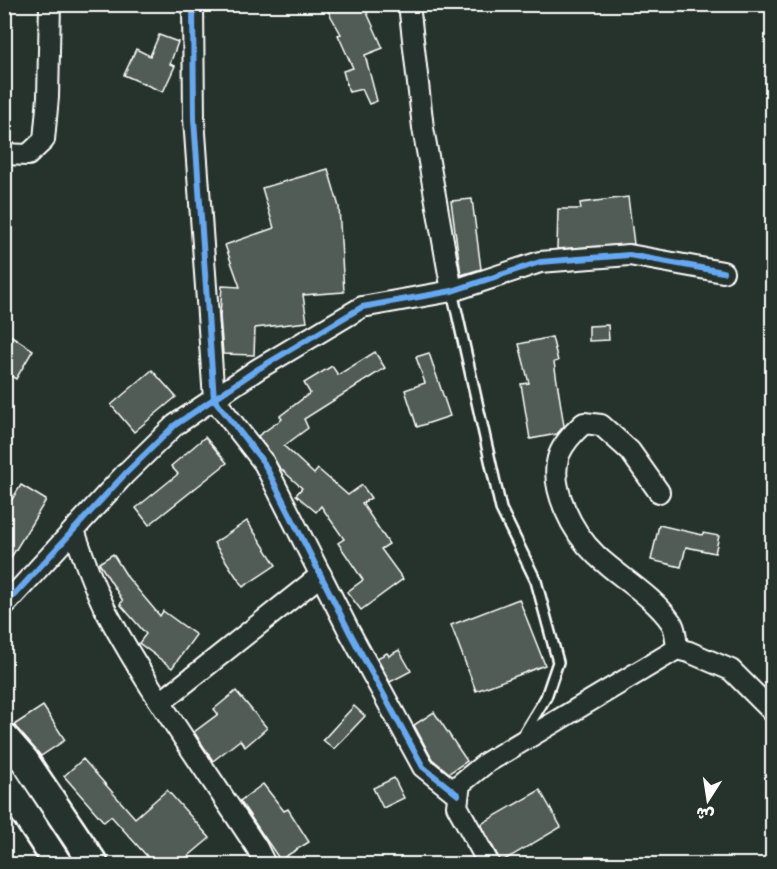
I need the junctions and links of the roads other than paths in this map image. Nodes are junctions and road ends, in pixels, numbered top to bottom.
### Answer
1 (50, 4) edge
2 (194, 4) edge
3 (409, 4) edge
4 (4, 154) edge
5 (723, 272) dead end
6 (452, 291) junction
7 (214, 399) junction
8 (659, 492) dead end
9 (74, 530) junction
10 (321, 575) junction
11 (4, 606) edge
12 (677, 649) junction
13 (161, 702) junction
14 (772, 711) edge
15 (4, 737) edge
16 (518, 744) junction
17 (4, 781) edge
18 (458, 795) junction
19 (57, 864) edge
20 (94, 864) edge
21 (265, 864) edge
22 (489, 864) edge

1 - 4 street
2 - 7 street
3 - 6 street
5 - 6 street
6 - 7 street
6 - 16 lane
7 - 9 street
7 - 10 street
8 - 12 street
9 - 11 street
9 - 13 street
10 - 13 street
10 - 18 street
12 - 14 street
12 - 16 street
13 - 21 street
15 - 20 main road
16 - 18 street
17 - 19 main road
18 - 22 street

